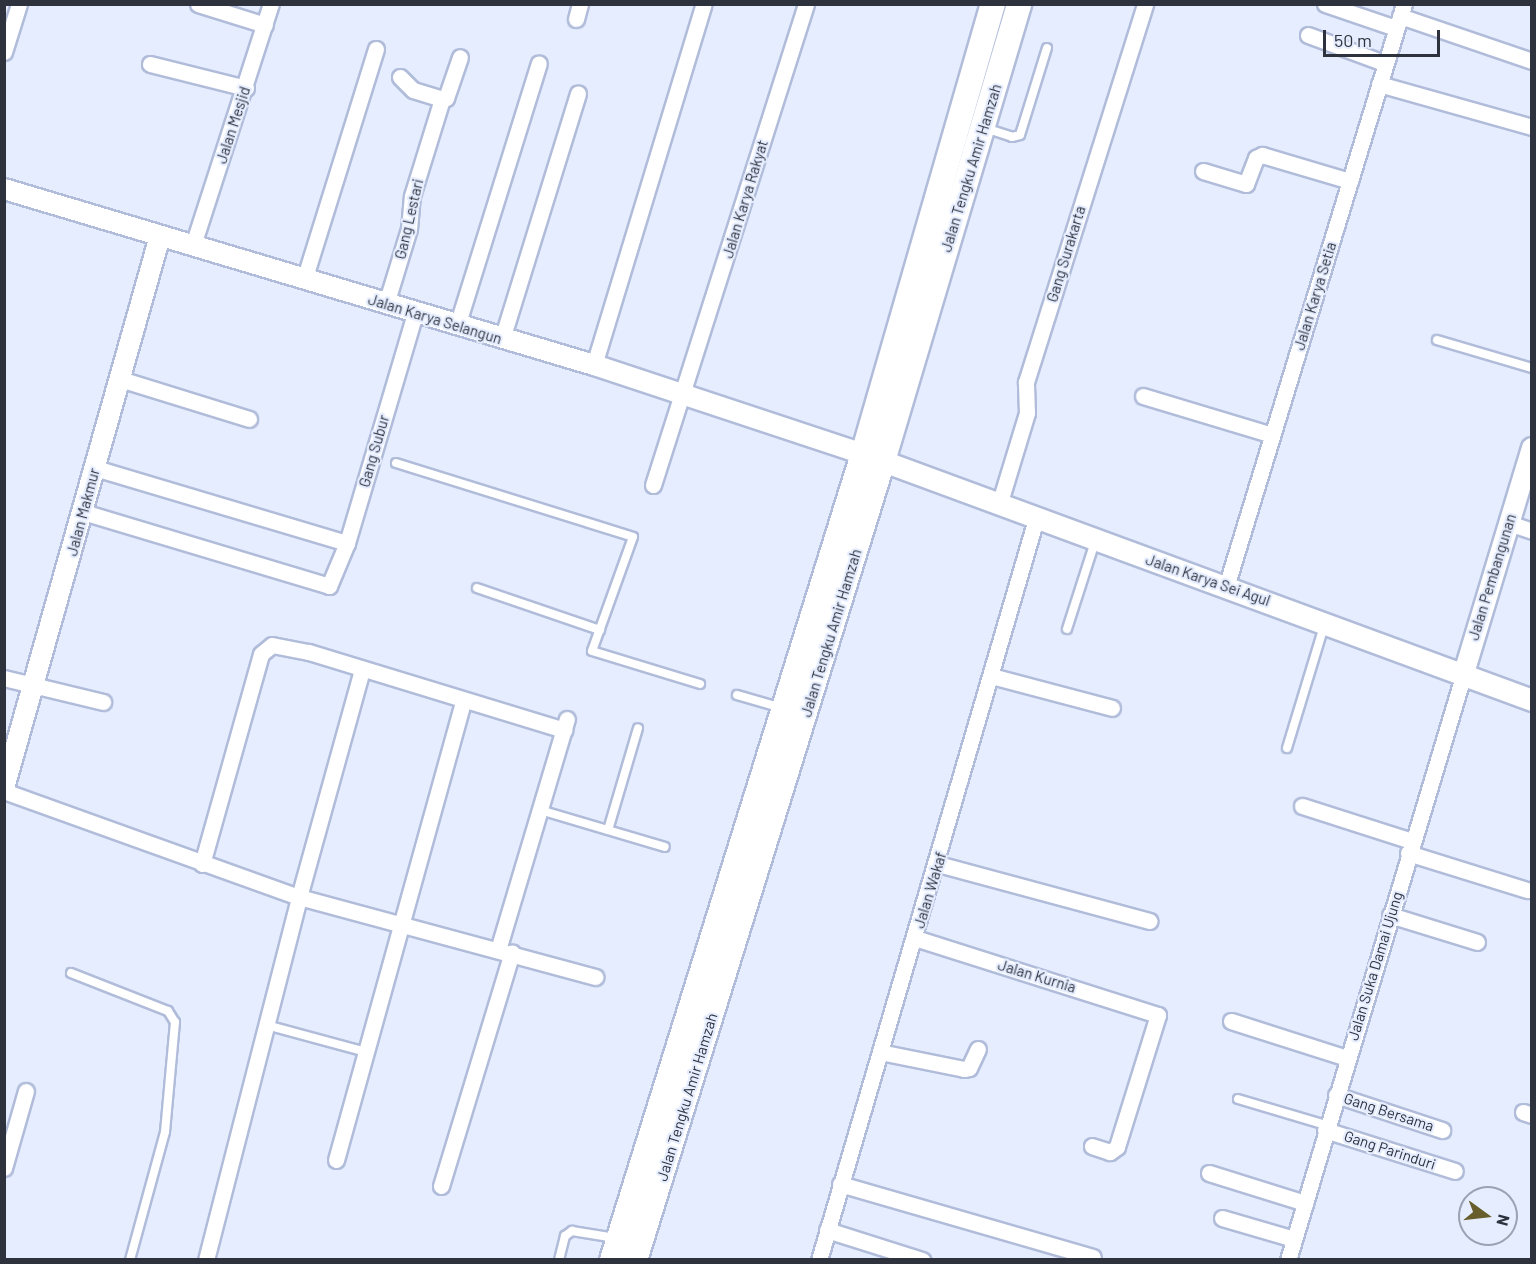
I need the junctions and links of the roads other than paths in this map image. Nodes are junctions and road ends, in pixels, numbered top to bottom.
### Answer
1 (19, 4) edge
2 (198, 4) edge
3 (271, 4) edge
4 (705, 4) edge
5 (806, 4) edge
6 (1145, 4) edge
7 (1325, 4) edge
8 (991, 10) edge
9 (1017, 13) edge
10 (1400, 16) edge
11 (265, 25) junction
12 (8, 27) edge
13 (1308, 35) dead end
14 (1047, 48) dead end
15 (376, 49) dead end
16 (4, 52) edge
17 (460, 57) dead end
18 (1532, 61) edge
19 (539, 63) dead end
20 (1384, 63) junction
21 (150, 64) dead end
22 (400, 77) dead end
23 (1379, 84) junction
24 (246, 88) junction
25 (578, 93) dead end
26 (442, 99) junction
27 (1532, 127) edge
28 (984, 128) junction
29 (1203, 171) dead end
30 (1350, 181) junction
31 (4, 189) edge
32 (160, 236) junction
33 (193, 245) junction
34 (304, 280) junction
35 (386, 304) junction
36 (415, 313) junction
37 (457, 326) junction
38 (502, 339) junction
39 (1437, 340) dead end
40 (594, 365) junction
41 (1532, 368) edge
42 (120, 379) junction
43 (685, 394) junction
44 (1143, 396) dead end
45 (249, 418) dead end
46 (1272, 435) junction
47 (1532, 448) edge
48 (873, 458) junction
49 (396, 463) dead end
50 (94, 468) junction
51 (653, 485) dead end
52 (999, 505) junction
53 (83, 512) junction
54 (1036, 519) junction
55 (1509, 522) junction
56 (1532, 531) edge
57 (1096, 541) junction
58 (347, 543) junction
59 (1226, 587) junction
60 (477, 588) dead end
61 (1325, 622) junction
62 (1067, 629) dead end
63 (600, 630) junction
64 (362, 670) junction
65 (1464, 673) junction
66 (991, 676) junction
67 (4, 678) edge
68 (700, 684) dead end
69 (34, 687) junction
70 (737, 695) dead end
71 (1532, 700) edge
72 (463, 701) junction
73 (103, 702) dead end
74 (1112, 708) dead end
75 (783, 709) junction
76 (638, 728) dead end
77 (1287, 748) dead end
78 (4, 790) edge
79 (1302, 806) dead end
80 (540, 810) junction
81 (608, 830) junction
82 (665, 847) dead end
83 (1410, 847) junction
84 (202, 864) junction
85 (938, 864) junction
86 (1527, 890) dead end
87 (299, 897) junction
88 (736, 904) junction
89 (1390, 915) junction
90 (1149, 921) dead end
91 (401, 924) junction
92 (915, 938) junction
93 (1477, 942) dead end
94 (505, 951) junction
95 (71, 973) dead end
96 (595, 977) dead end
97 (1231, 1021) dead end
98 (266, 1024) junction
99 (978, 1048) dead end
100 (366, 1052) junction
101 (880, 1052) junction
102 (1347, 1058) junction
103 (26, 1091) dead end
104 (1336, 1095) junction
105 (1238, 1099) dead end
106 (1326, 1127) junction
107 (1442, 1130) dead end
108 (1092, 1146) dead end
109 (336, 1160) dead end
110 (4, 1168) edge
111 (1455, 1171) dead end
112 (1209, 1173) dead end
113 (840, 1184) junction
114 (441, 1186) dead end
115 (1305, 1203) junction
116 (1222, 1218) dead end
117 (827, 1230) junction
118 (1294, 1239) junction
119 (615, 1249) edge
120 (1093, 1257) dead end
121 (130, 1260) edge
122 (206, 1260) edge
123 (559, 1260) edge
124 (635, 1260) edge
125 (819, 1260) edge
126 (922, 1260) edge
127 (1288, 1260) edge

1 - 12 street
2 - 11 street
3 - 11 street, Jalan Mesjid
4 - 40 street
5 - 43 street, Jalan Karya Rakyat
6 - 52 street, Gang Surakarta
7 - 10 street
8 - 9 main road
8 - 48 main road, Jalan Tengku Amir Hamzah
9 - 28 main road, Jalan Tengku Amir Hamzah
10 - 18 street
10 - 20 street, Jalan Karya Setia
11 - 24 street, Jalan Mesjid
12 - 16 street
13 - 20 street
14 - 28 lane
15 - 34 street
17 - 26 street, Gang Lestari
19 - 37 street
20 - 23 street, Jalan Karya Setia
21 - 24 street
22 - 26 street
23 - 27 street
23 - 30 street, Jalan Karya Setia
24 - 33 street, Jalan Mesjid
25 - 38 street
26 - 35 street, Gang Lestari
28 - 48 main road, Jalan Tengku Amir Hamzah
29 - 30 street
30 - 46 street, Jalan Karya Setia
31 - 32 street, Jalan Karya Selangun
32 - 33 street, Jalan Karya Selangun
32 - 42 street, Jalan Makmur
33 - 34 street, Jalan Karya Selangun
34 - 35 street, Jalan Karya Selangun
35 - 36 street, Jalan Karya Selangun
36 - 37 street, Jalan Karya Selangun
36 - 58 street, Gang Subur
37 - 38 street, Jalan Karya Selangun
38 - 40 street, Jalan Karya Selangun
39 - 41 lane
40 - 43 street, Jalan Karya Selangun
42 - 45 street
42 - 50 street, Jalan Makmur
43 - 48 street, Jalan Karya Selangun
43 - 51 street, Jalan Karya Rakyat
44 - 46 street
46 - 59 street, Jalan Karya Setia
47 - 55 street, Jalan Pembangunan
48 - 52 main road, Jalan Karya Sei Agul
48 - 75 main road, Jalan Tengku Amir Hamzah
48 - 88 main road, Jalan Tengku Amir Hamzah
49 - 63 lane
50 - 53 street, Jalan Makmur
50 - 58 street
52 - 54 main road, Jalan Karya Sei Agul
53 - 58 street, Gang Subur
53 - 69 street, Jalan Makmur
54 - 57 main road, Jalan Karya Sei Agul
54 - 66 street, Jalan Wakaf
55 - 56 street
55 - 65 street, Jalan Pembangunan
57 - 59 main road, Jalan Karya Sei Agul
57 - 62 lane
59 - 61 main road, Jalan Karya Sei Agul
60 - 63 lane
61 - 65 main road, Jalan Karya Sei Agul
61 - 77 lane
63 - 68 lane
64 - 72 street
64 - 84 street
64 - 87 street
65 - 71 main road, Jalan Karya Sei Agul
65 - 83 street, Jalan Suka Damai Ujung
66 - 74 street
66 - 85 street, Jalan Wakaf
67 - 69 street
69 - 73 street
69 - 78 street, Jalan Makmur
70 - 75 lane
72 - 80 street
72 - 91 street
75 - 88 main road, Jalan Tengku Amir Hamzah
76 - 81 lane
78 - 84 street
79 - 83 street
80 - 81 lane
80 - 94 street
81 - 82 lane
83 - 86 street
83 - 89 street, Jalan Suka Damai Ujung
84 - 87 street
85 - 90 street
85 - 92 street, Jalan Wakaf
87 - 91 street
87 - 98 street
88 - 119 main road, Jalan Tengku Amir Hamzah
88 - 124 main road, Jalan Tengku Amir Hamzah
89 - 93 street
89 - 102 street, Jalan Suka Damai Ujung
91 - 94 street
91 - 100 street
92 - 101 street, Jalan Wakaf
92 - 108 street, Jalan Kurnia
94 - 96 street
94 - 114 street
95 - 121 lane
97 - 102 street
98 - 100 lane
98 - 122 street
99 - 101 street
100 - 109 street
101 - 113 street, Jalan Wakaf
102 - 104 street, Jalan Suka Damai Ujung
103 - 110 street
104 - 106 street, Jalan Suka Damai Ujung
104 - 107 street, Gang Bersama
105 - 106 lane
106 - 111 street, Gang Parinduri
106 - 115 street, Jalan Suka Damai Ujung
112 - 115 street
113 - 117 street, Jalan Wakaf
113 - 120 street
115 - 118 street, Jalan Suka Damai Ujung
116 - 118 street
117 - 125 street, Jalan Wakaf
117 - 126 street
118 - 127 street, Jalan Suka Damai Ujung
119 - 123 lane

